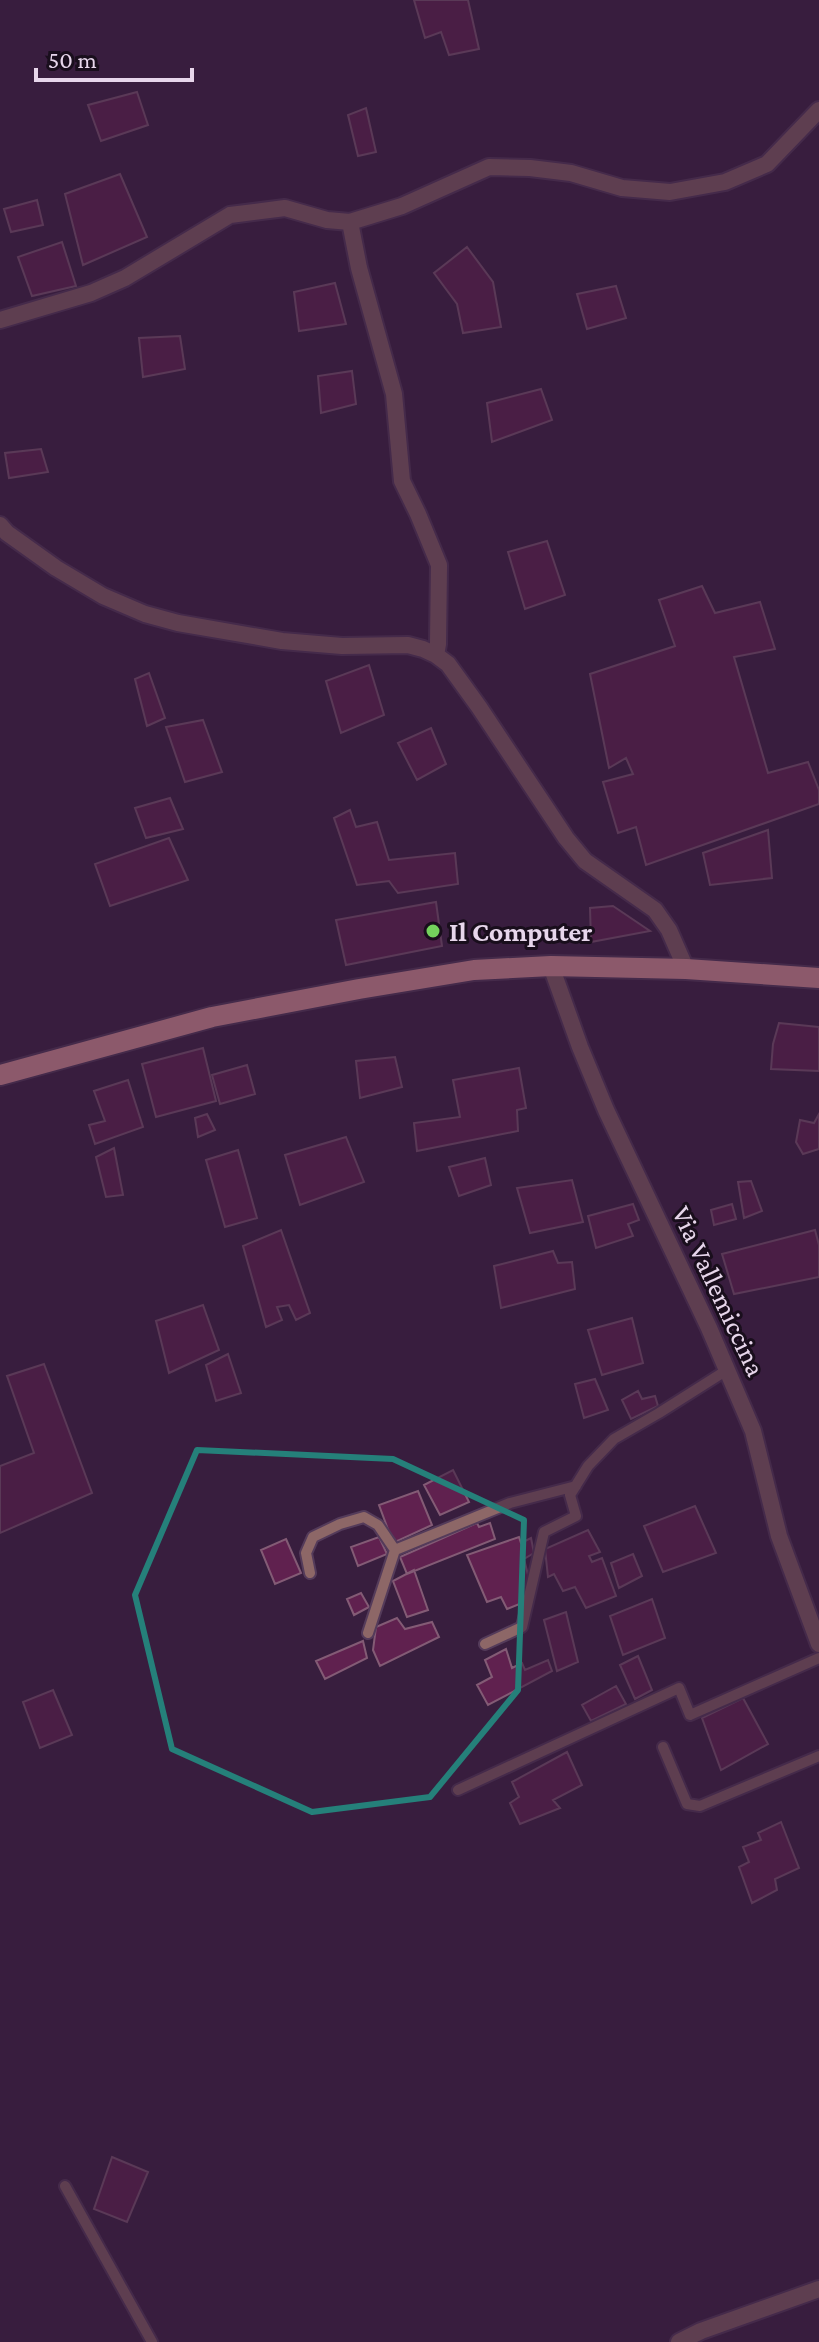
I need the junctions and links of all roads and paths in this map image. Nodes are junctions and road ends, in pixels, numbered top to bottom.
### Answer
1 (819, 110) edge
2 (350, 222) junction
3 (0, 320) edge
4 (0, 525) edge
5 (436, 655) junction
6 (551, 966) junction
7 (686, 969) junction
8 (819, 978) edge
9 (0, 1075) edge
10 (727, 1370) junction
11 (576, 1486) junction
12 (395, 1550) junction
13 (310, 1573) dead end
14 (368, 1633) dead end
15 (485, 1644) dead end
16 (819, 1644) edge
17 (819, 1658) edge
18 (663, 1747) dead end
19 (819, 1756) edge
20 (458, 1790) dead end
21 (65, 2186) dead end
22 (819, 2289) edge
23 (152, 2342) edge
24 (679, 2342) edge

1 - 2 street
2 - 3 street
2 - 5 street
4 - 5 street
5 - 7 street
6 - 7 main road
6 - 9 main road
6 - 10 street, Via Vallemiccina
7 - 8 main road
10 - 11 lane
10 - 16 street, Via Vallemiccina
11 - 12 lane
11 - 15 lane
12 - 13 lane
12 - 14 lane
17 - 20 lane
18 - 19 lane
21 - 23 lane
22 - 24 street

